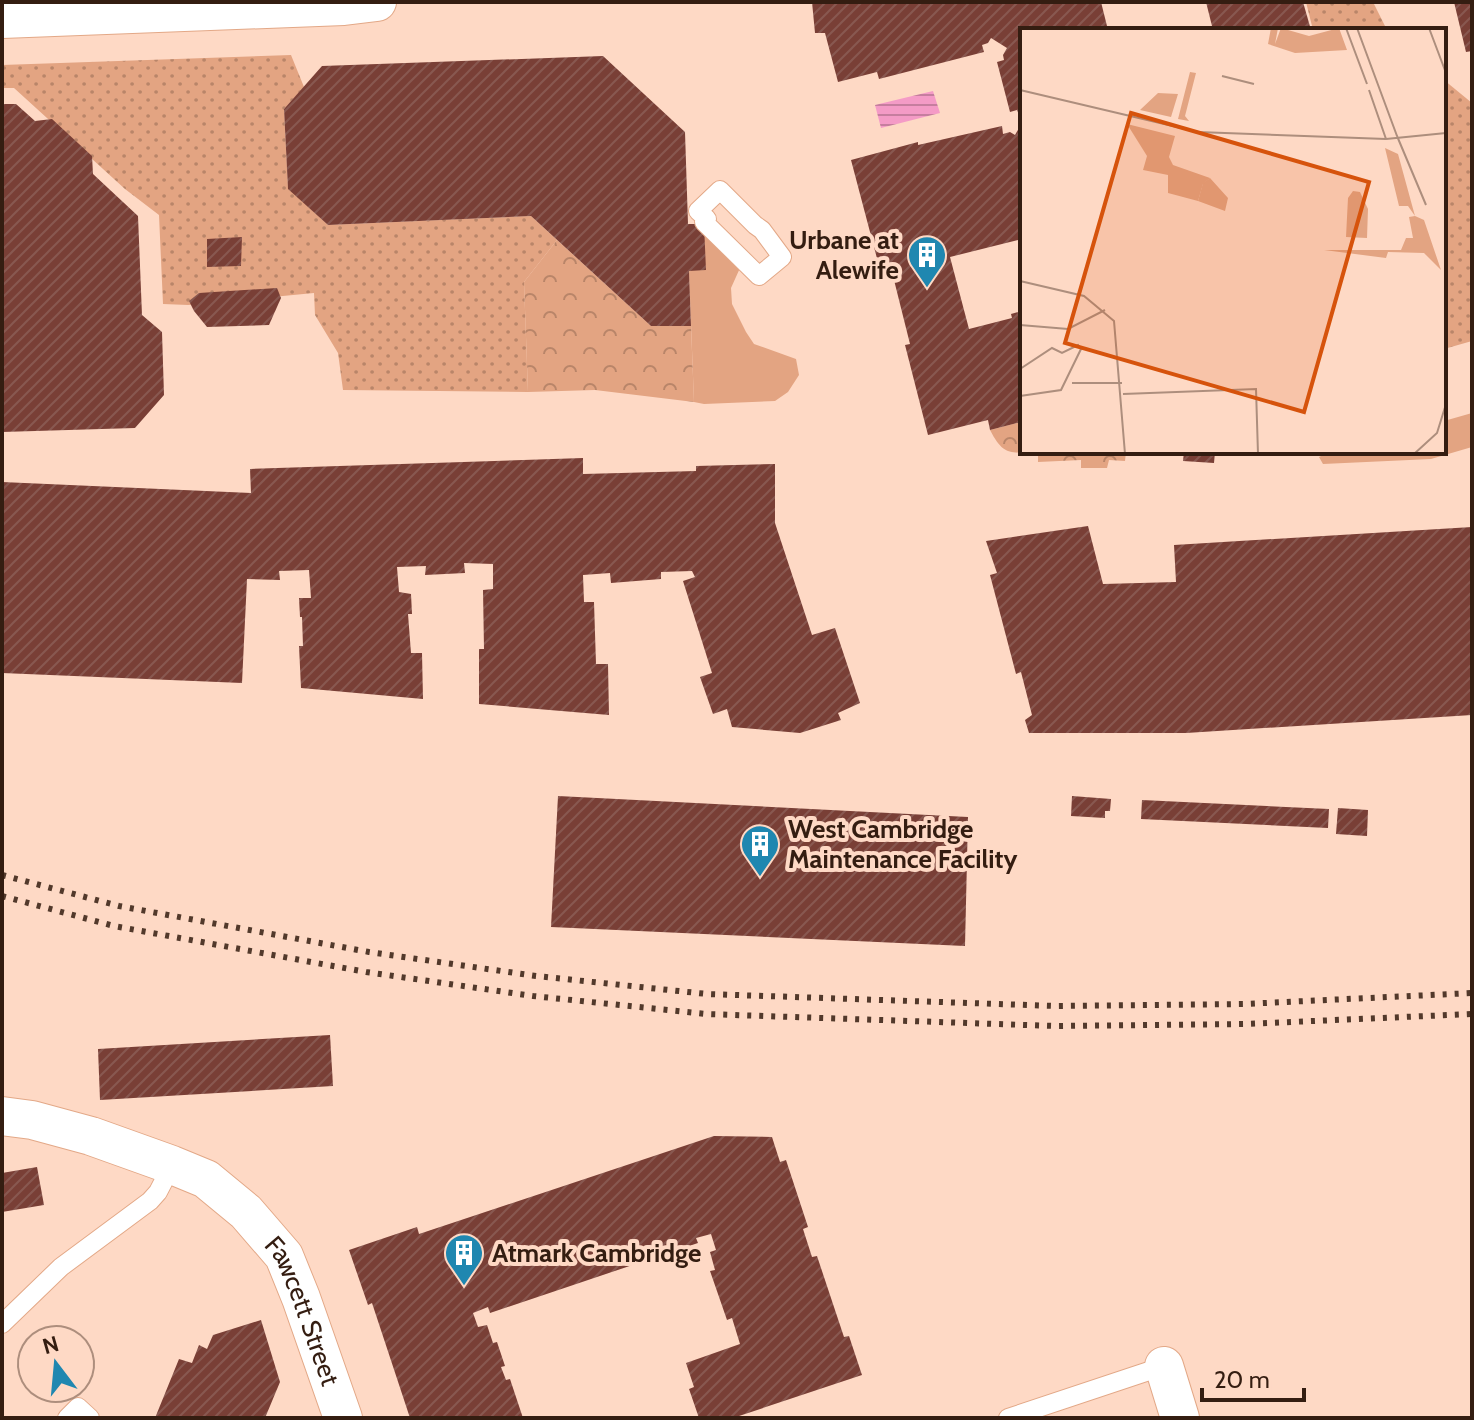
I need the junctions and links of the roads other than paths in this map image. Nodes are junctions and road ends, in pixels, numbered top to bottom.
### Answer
1 (377, 2) edge
2 (2, 19) edge
3 (720, 190) joint
4 (2, 1116) edge
5 (172, 1165) junction
6 (2, 1324) edge
7 (1164, 1366) joint
8 (67, 1418) edge
9 (90, 1418) edge
10 (343, 1418) edge
11 (1008, 1418) edge
12 (1180, 1418) edge

1 - 2 street
3 - 3 lane
4 - 5 street, Fawcett Street
5 - 6 lane
5 - 10 street, Fawcett Street
7 - 11 lane
7 - 12 street
8 - 9 lane

